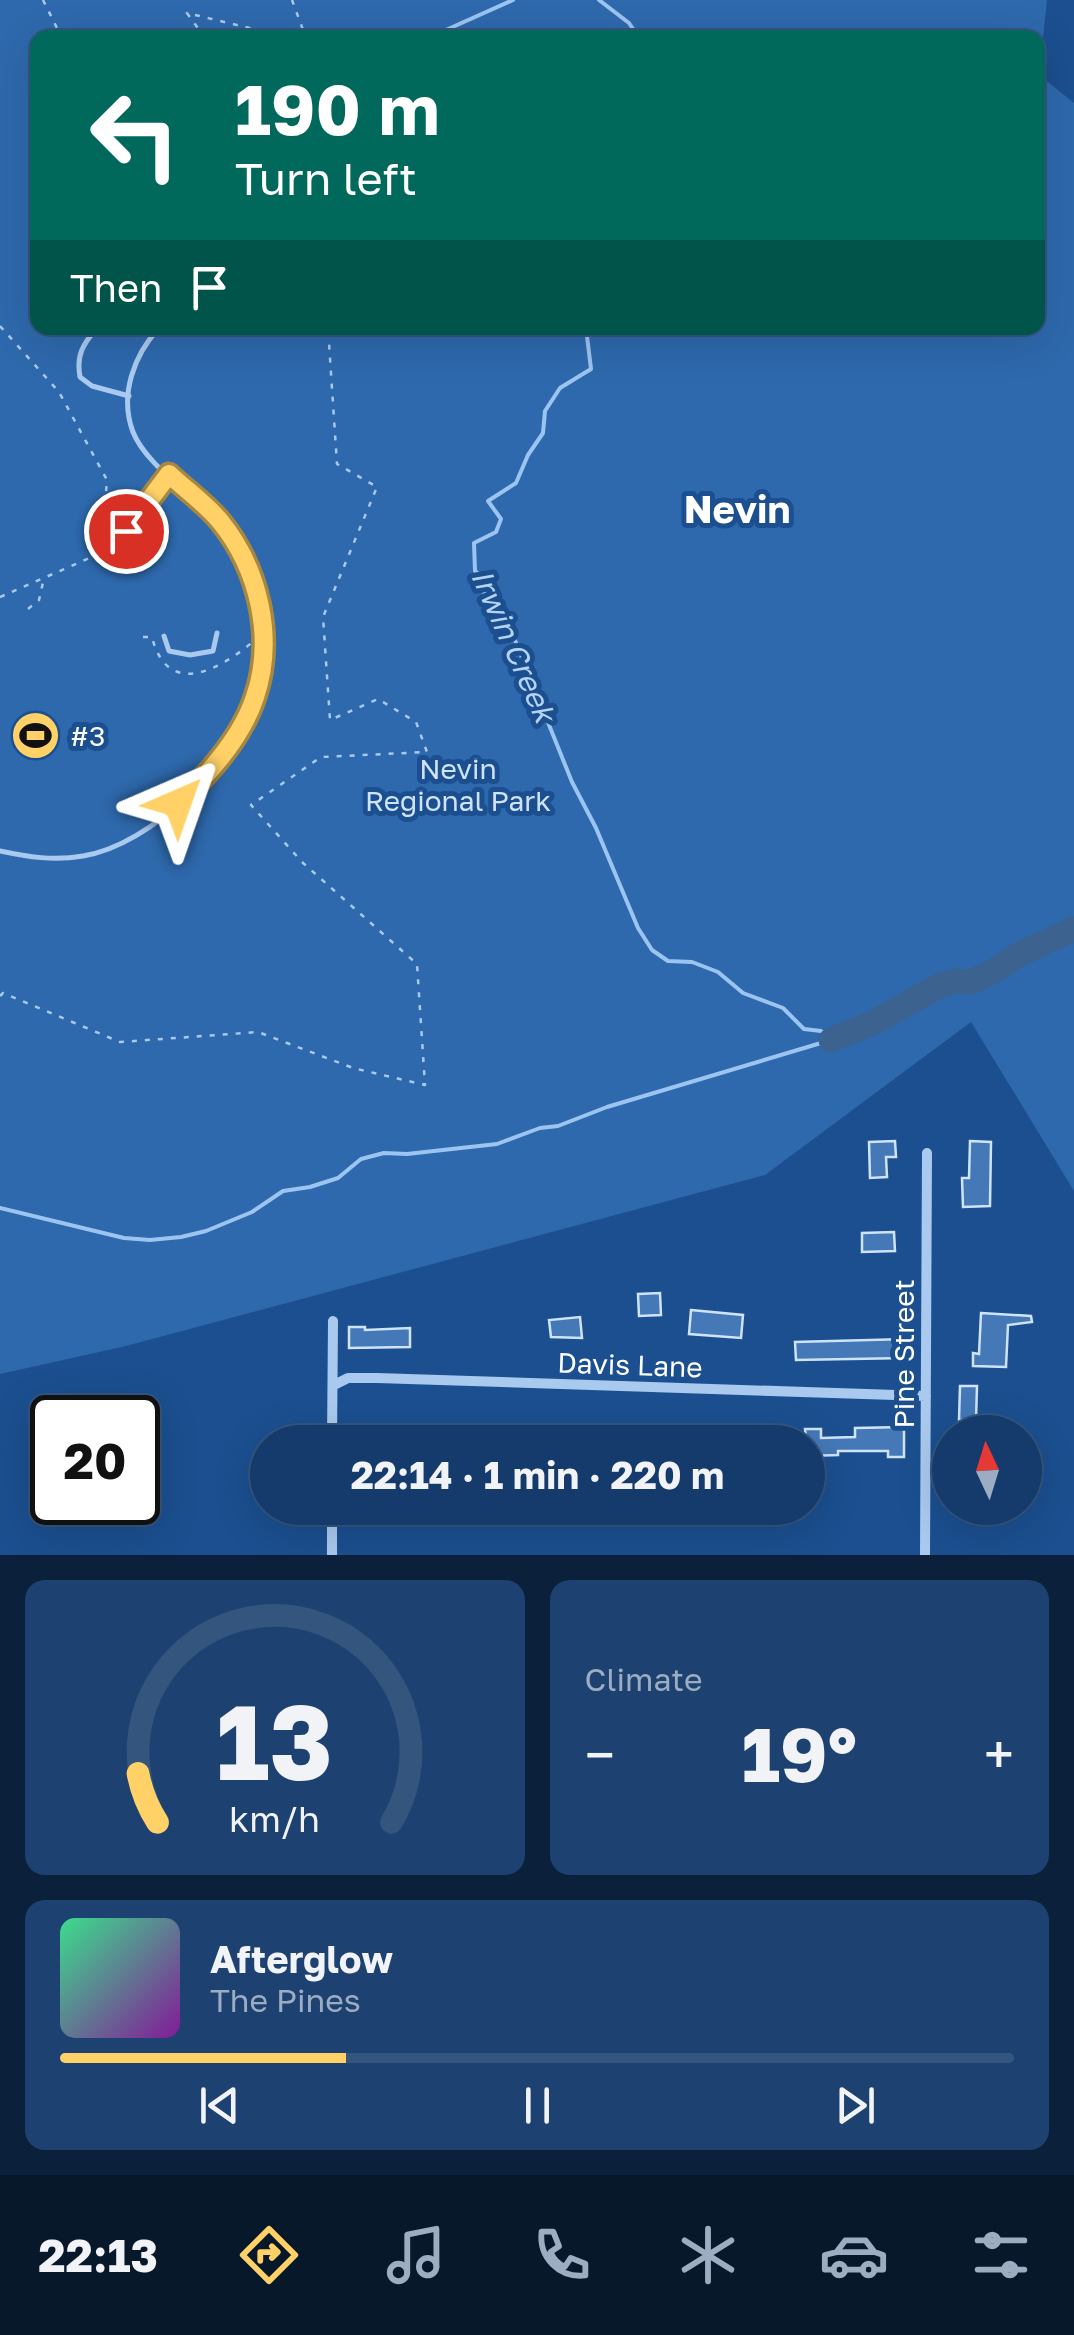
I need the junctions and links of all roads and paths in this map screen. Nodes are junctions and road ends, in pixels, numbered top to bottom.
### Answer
1 (43, 0) edge
2 (292, 0) edge
3 (58, 30) edge
4 (199, 30) edge
5 (258, 30) edge
6 (303, 30) edge
7 (0, 326) edge
8 (91, 335) edge
9 (153, 335) edge
10 (328, 335) edge
11 (129, 396) junction
12 (169, 474) junction
13 (141, 510) junction
14 (156, 524) dead end
15 (126, 531) junction
16 (110, 549) dead end
17 (125, 563) dead end
18 (44, 576) junction
19 (0, 597) edge
20 (28, 609) dead end
21 (217, 632) dead end
22 (164, 636) dead end
23 (0, 852) edge
24 (0, 996) edge
25 (927, 1153) dead end
26 (333, 1321) dead end
27 (334, 1385) junction
28 (926, 1396) junction
29 (333, 1425) edge
30 (332, 1525) edge
31 (332, 1555) edge
32 (925, 1555) edge

1 - 3 path
2 - 6 path
4 - 5 path
7 - 15 path
8 - 11 lane
9 - 11 lane
10 - 24 path
11 - 12 lane
12 - 13 lane
12 - 23 lane
13 - 14 lane
13 - 15 lane
15 - 17 lane
16 - 18 path
18 - 19 path
18 - 20 path
21 - 22 lane
25 - 28 street, Pine Street
26 - 27 street
27 - 28 street, Davis Lane
27 - 29 street
28 - 32 street, Pine Street
30 - 31 street

